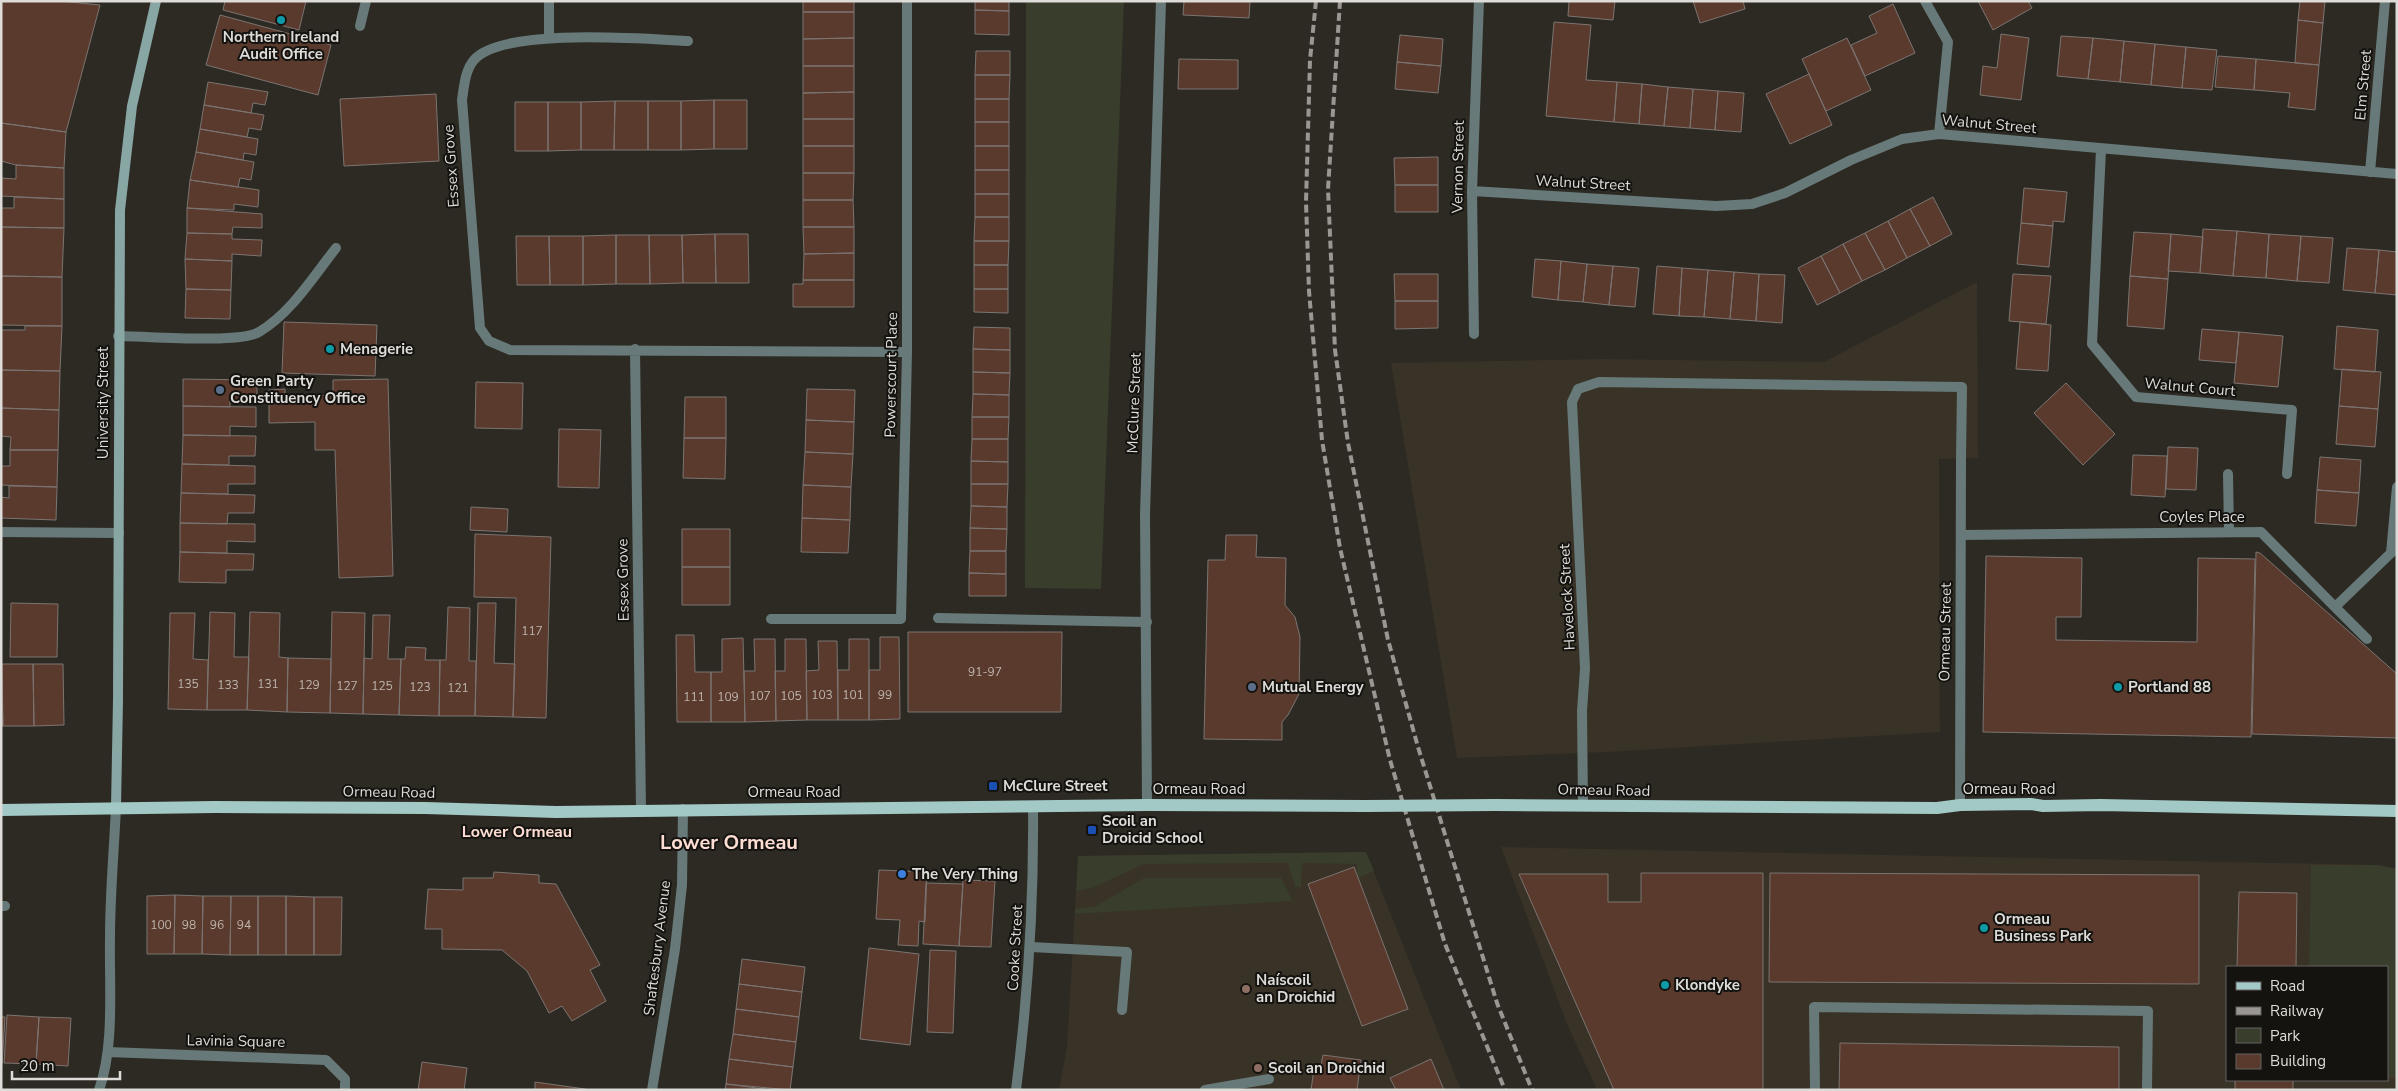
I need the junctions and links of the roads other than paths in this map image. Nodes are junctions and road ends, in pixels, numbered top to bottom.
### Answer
1 (156, 1) edge
2 (366, 1) edge
3 (549, 1) edge
4 (907, 1) edge
5 (1161, 1) edge
6 (1479, 1) edge
7 (1925, 1) edge
8 (2385, 1) edge
9 (360, 26) dead end
10 (548, 38) junction
11 (688, 41) dead end
12 (1939, 134) junction
13 (2101, 149) junction
14 (2370, 172) junction
15 (2397, 174) edge
16 (1472, 191) junction
17 (336, 248) dead end
18 (1474, 334) dead end
19 (118, 336) junction
20 (635, 349) junction
21 (907, 352) junction
22 (1578, 389) joint
23 (2228, 474) dead end
24 (2287, 474) dead end
25 (2397, 487) edge
26 (2229, 531) junction
27 (1, 532) edge
28 (119, 533) junction
29 (1961, 536) junction
30 (2335, 607) junction
31 (938, 618) dead end
32 (771, 619) dead end
33 (1147, 622) junction
34 (2368, 639) dead end
35 (1147, 805) junction
36 (1583, 805) junction
37 (1960, 805) junction
38 (116, 807) junction
39 (1033, 807) junction
40 (683, 809) junction
41 (1, 810) edge
42 (641, 810) junction
43 (2397, 811) edge
44 (1030, 948) junction
45 (1122, 1010) dead end
46 (108, 1052) junction
47 (1269, 1079) dead end
48 (99, 1090) edge
49 (345, 1090) edge
50 (652, 1090) edge
51 (1016, 1090) edge
52 (1205, 1090) edge
53 (1815, 1090) edge
54 (2147, 1090) edge

1 - 19 street, University Street
2 - 9 street
3 - 10 street
4 - 21 street, Powerscourt Place
5 - 33 street, McClure Street
6 - 16 street, Vernon Street
7 - 12 street
8 - 14 street, Elm Street
10 - 11 street, Essex Grove
10 - 20 street, Essex Grove
12 - 13 street, Walnut Street
12 - 16 street, Walnut Street
13 - 14 street, Walnut Street
13 - 24 street, Walnut Court
14 - 15 street, Walnut Street
16 - 18 street, Vernon Street
17 - 19 street
19 - 28 street, University Street
20 - 21 street, Essex Grove
20 - 42 street, Essex Grove
21 - 32 street, Powerscourt Place
22 - 29 street, Ormeau Street
22 - 36 street, Havelock Street
23 - 26 street
25 - 30 street
26 - 29 street, Coyles Place
26 - 30 street, Coyles Place
27 - 28 street
28 - 38 street, University Street
29 - 37 street, Ormeau Street
30 - 34 street, Coyles Place
31 - 33 street
33 - 35 street, McClure Street
35 - 36 main road, Ormeau Road, bridge
35 - 39 main road, Ormeau Road
36 - 37 main road, Ormeau Road
37 - 43 main road, Ormeau Road
38 - 41 main road, Ormeau Road
38 - 42 main road, Ormeau Road
38 - 46 street
39 - 40 main road, Ormeau Road
39 - 44 street, Cooke Street
40 - 42 main road, Ormeau Road
40 - 50 street, Shaftesbury Avenue
44 - 45 street
44 - 51 street, Cooke Street
46 - 48 street
46 - 49 street, Lavinia Square
47 - 52 street
53 - 54 street

